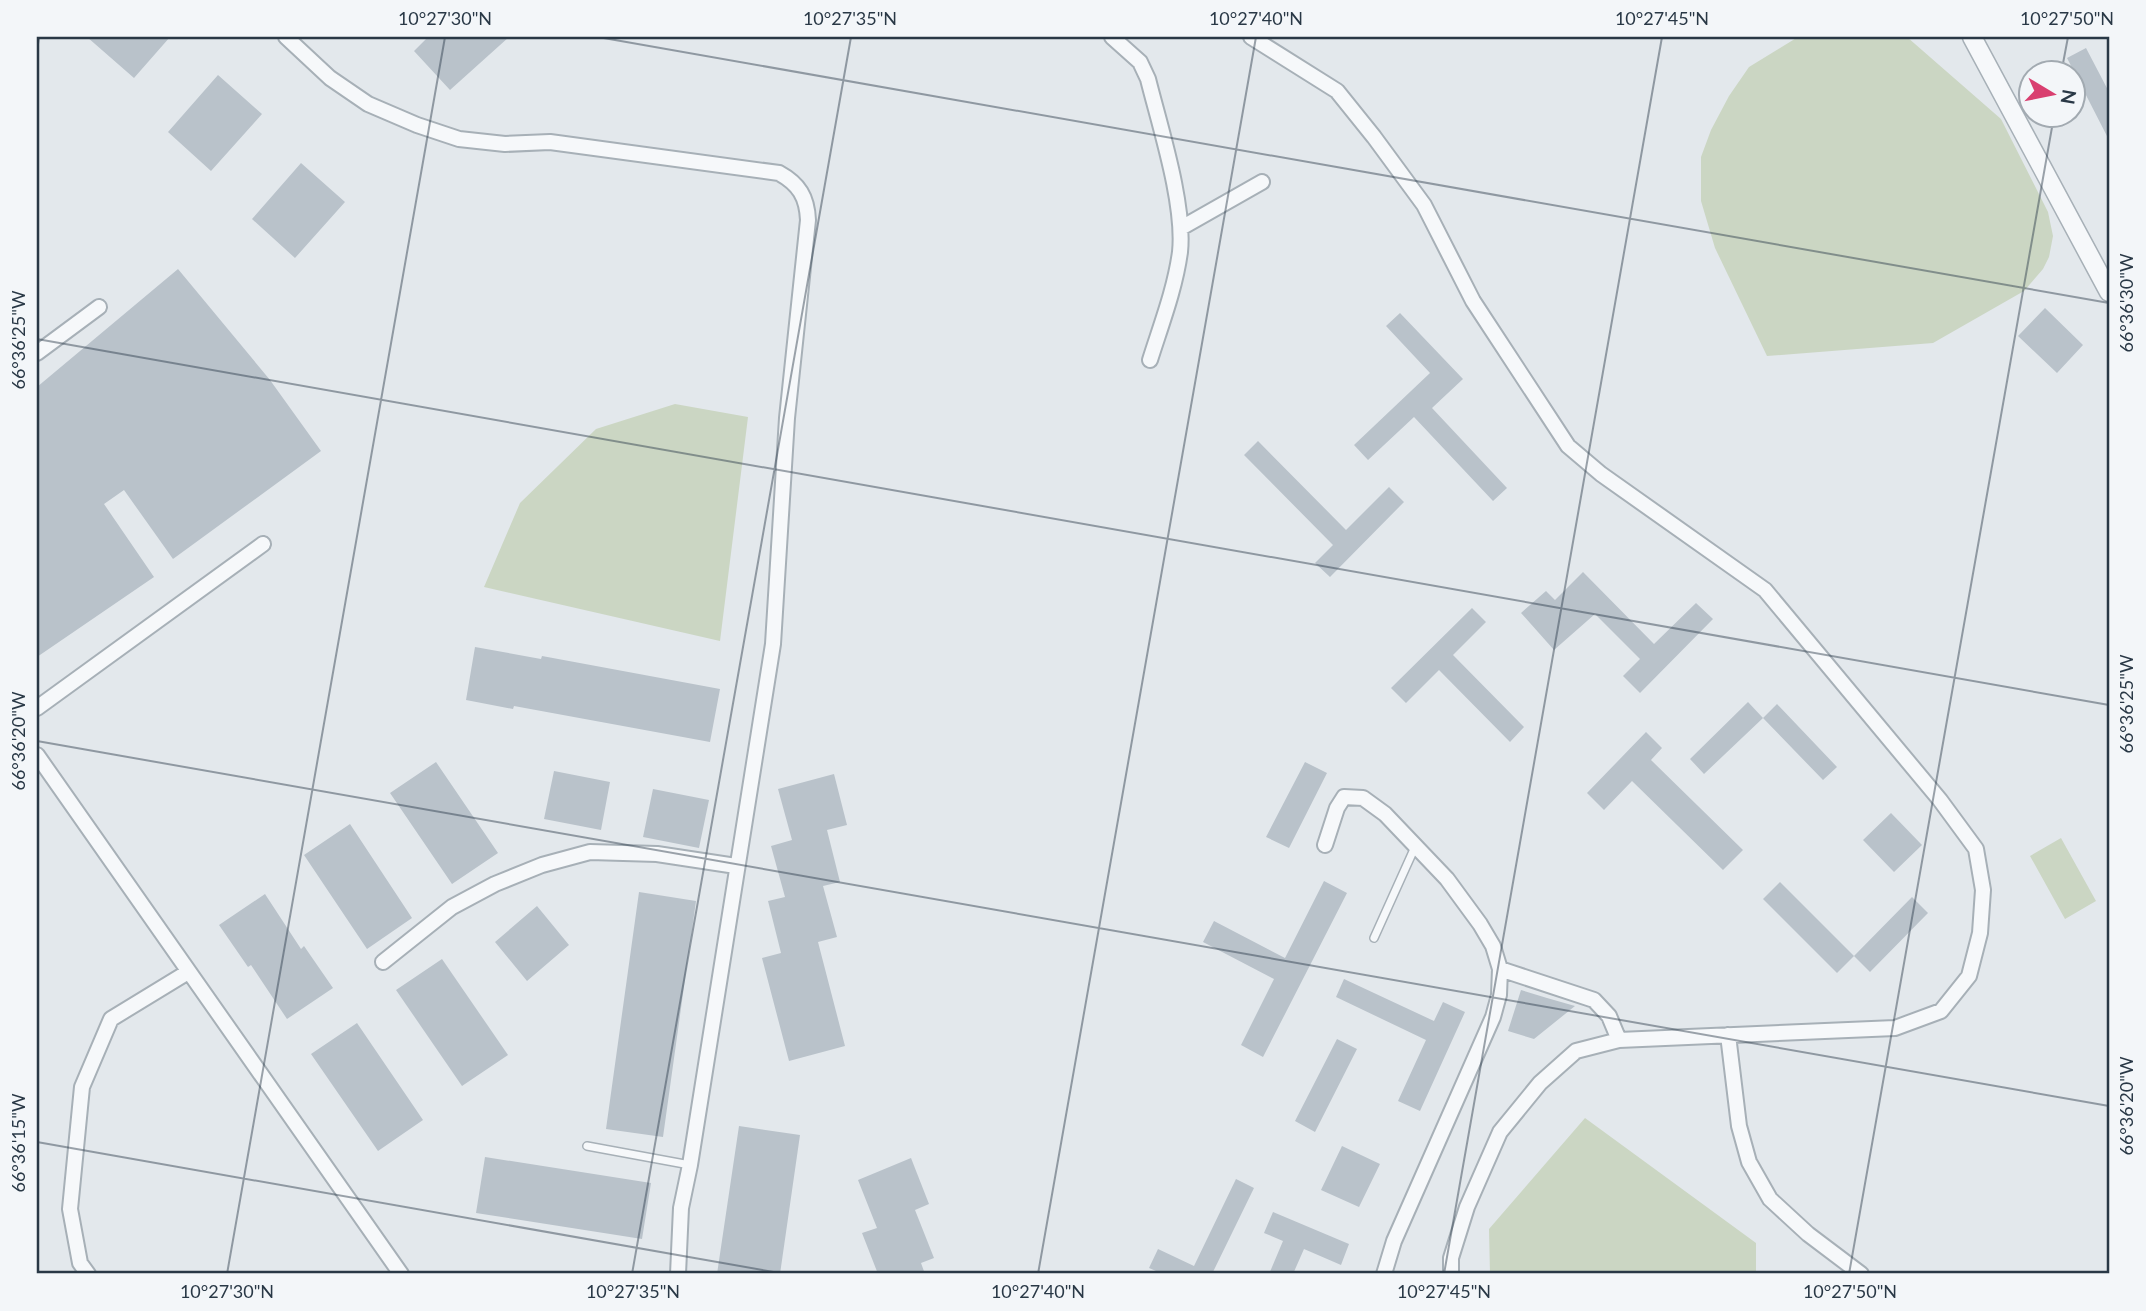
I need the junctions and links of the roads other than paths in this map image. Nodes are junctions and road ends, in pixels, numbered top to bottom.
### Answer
1 (286, 37) edge
2 (1112, 37) edge
3 (1251, 37) edge
4 (1972, 37) edge
5 (1262, 182) dead end
6 (1181, 228) junction
7 (2109, 292) edge
8 (99, 307) dead end
9 (37, 353) edge
10 (1150, 360) dead end
11 (263, 544) dead end
12 (37, 708) edge
13 (37, 755) edge
14 (1325, 845) dead end
15 (1416, 846) junction
16 (736, 866) junction
17 (1374, 938) dead end
18 (383, 962) dead end
19 (1500, 969) junction
20 (188, 972) junction
21 (1728, 1035) junction
22 (1619, 1040) junction
23 (587, 1146) dead end
24 (691, 1165) junction
25 (88, 1274) edge
26 (401, 1274) edge
27 (678, 1274) edge
28 (1384, 1274) edge
29 (1451, 1274) edge
30 (1861, 1274) edge

1 - 16 street
2 - 6 street
3 - 21 street
4 - 7 street
5 - 6 street
6 - 10 street
8 - 9 street
11 - 12 street
13 - 20 street
14 - 15 street
15 - 17 lane
15 - 19 street
16 - 18 street
16 - 24 street
19 - 22 street
19 - 28 street
20 - 25 street
20 - 26 street
21 - 22 street
21 - 30 street
22 - 29 street
23 - 24 lane
24 - 27 street

